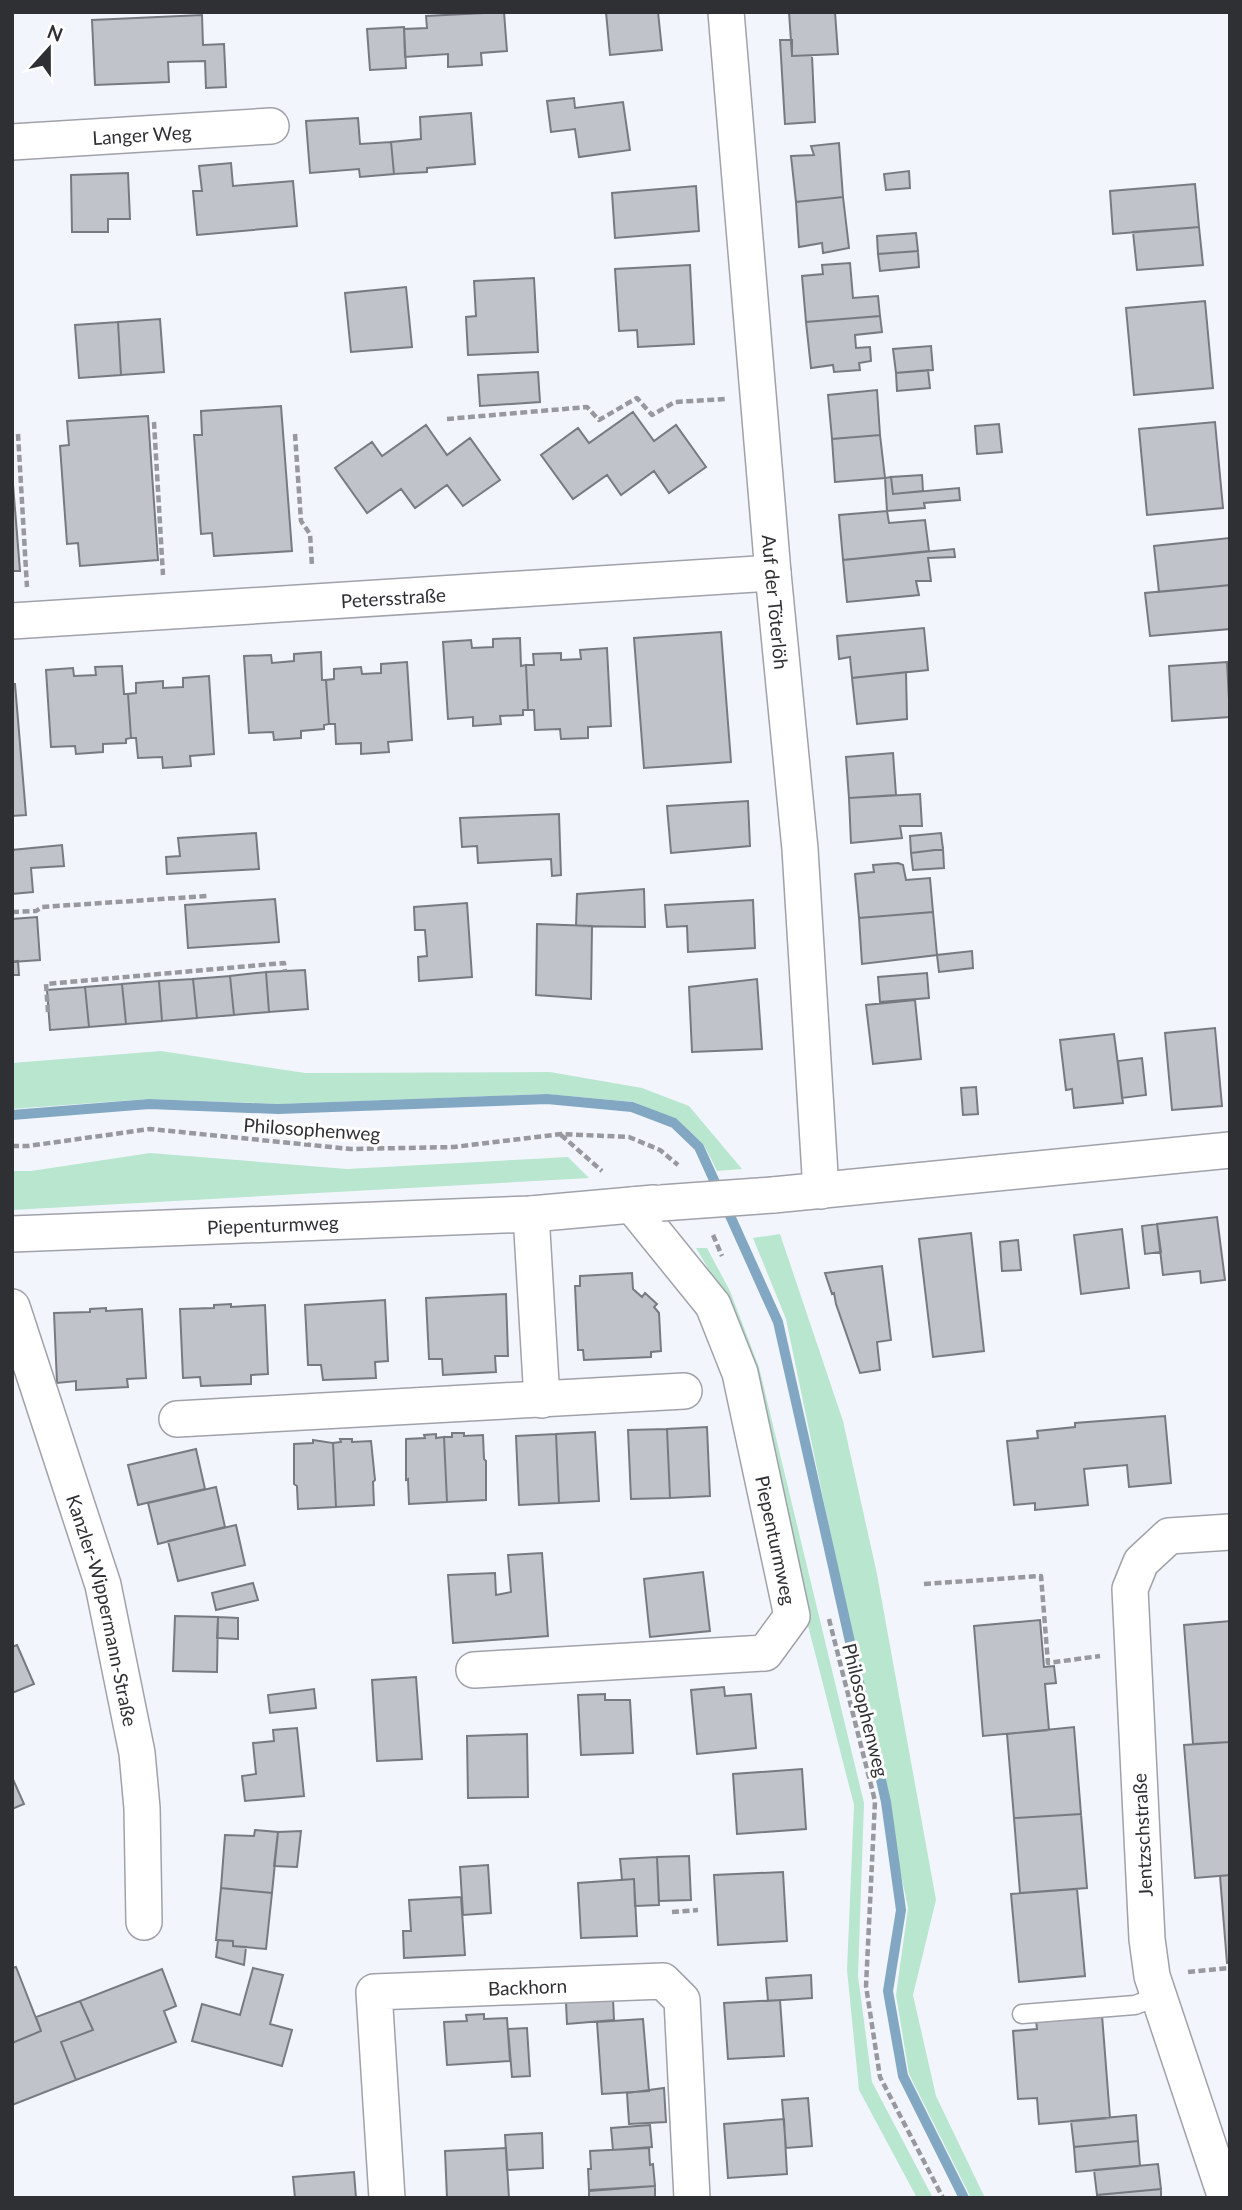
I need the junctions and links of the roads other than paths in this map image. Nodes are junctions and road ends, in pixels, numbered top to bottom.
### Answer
1 (726, 12) edge
2 (271, 126) dead end
3 (12, 142) edge
4 (773, 573) junction
5 (20, 620) edge
6 (1230, 1150) edge
7 (821, 1191) junction
8 (637, 1204) junction
9 (531, 1214) junction
10 (12, 1234) edge
11 (12, 1307) edge
12 (684, 1391) dead end
13 (542, 1400) junction
14 (177, 1419) dead end
15 (1230, 1532) edge
16 (474, 1670) dead end
17 (144, 1922) dead end
18 (1159, 1996) junction
19 (1022, 2014) dead end
20 (387, 2198) edge
21 (692, 2198) edge
22 (1226, 2198) edge

1 - 4 street, Auf der Töterlöh
2 - 3 street, Langer Weg
4 - 5 street, Petersstraße
4 - 7 street, Auf der Töterlöh
6 - 7 street, Piepenturmweg
7 - 8 street, Piepenturmweg, bridge
8 - 9 street, Piepenturmweg
8 - 16 street, Piepenturmweg
9 - 10 street, Piepenturmweg
9 - 13 street
11 - 17 street, Kanzler-Wippermann-Straße
12 - 13 street
13 - 14 street
15 - 18 street, Jentzschstraße
18 - 19 lane
18 - 22 street, Jentzschstraße
20 - 21 street, Backhorn

